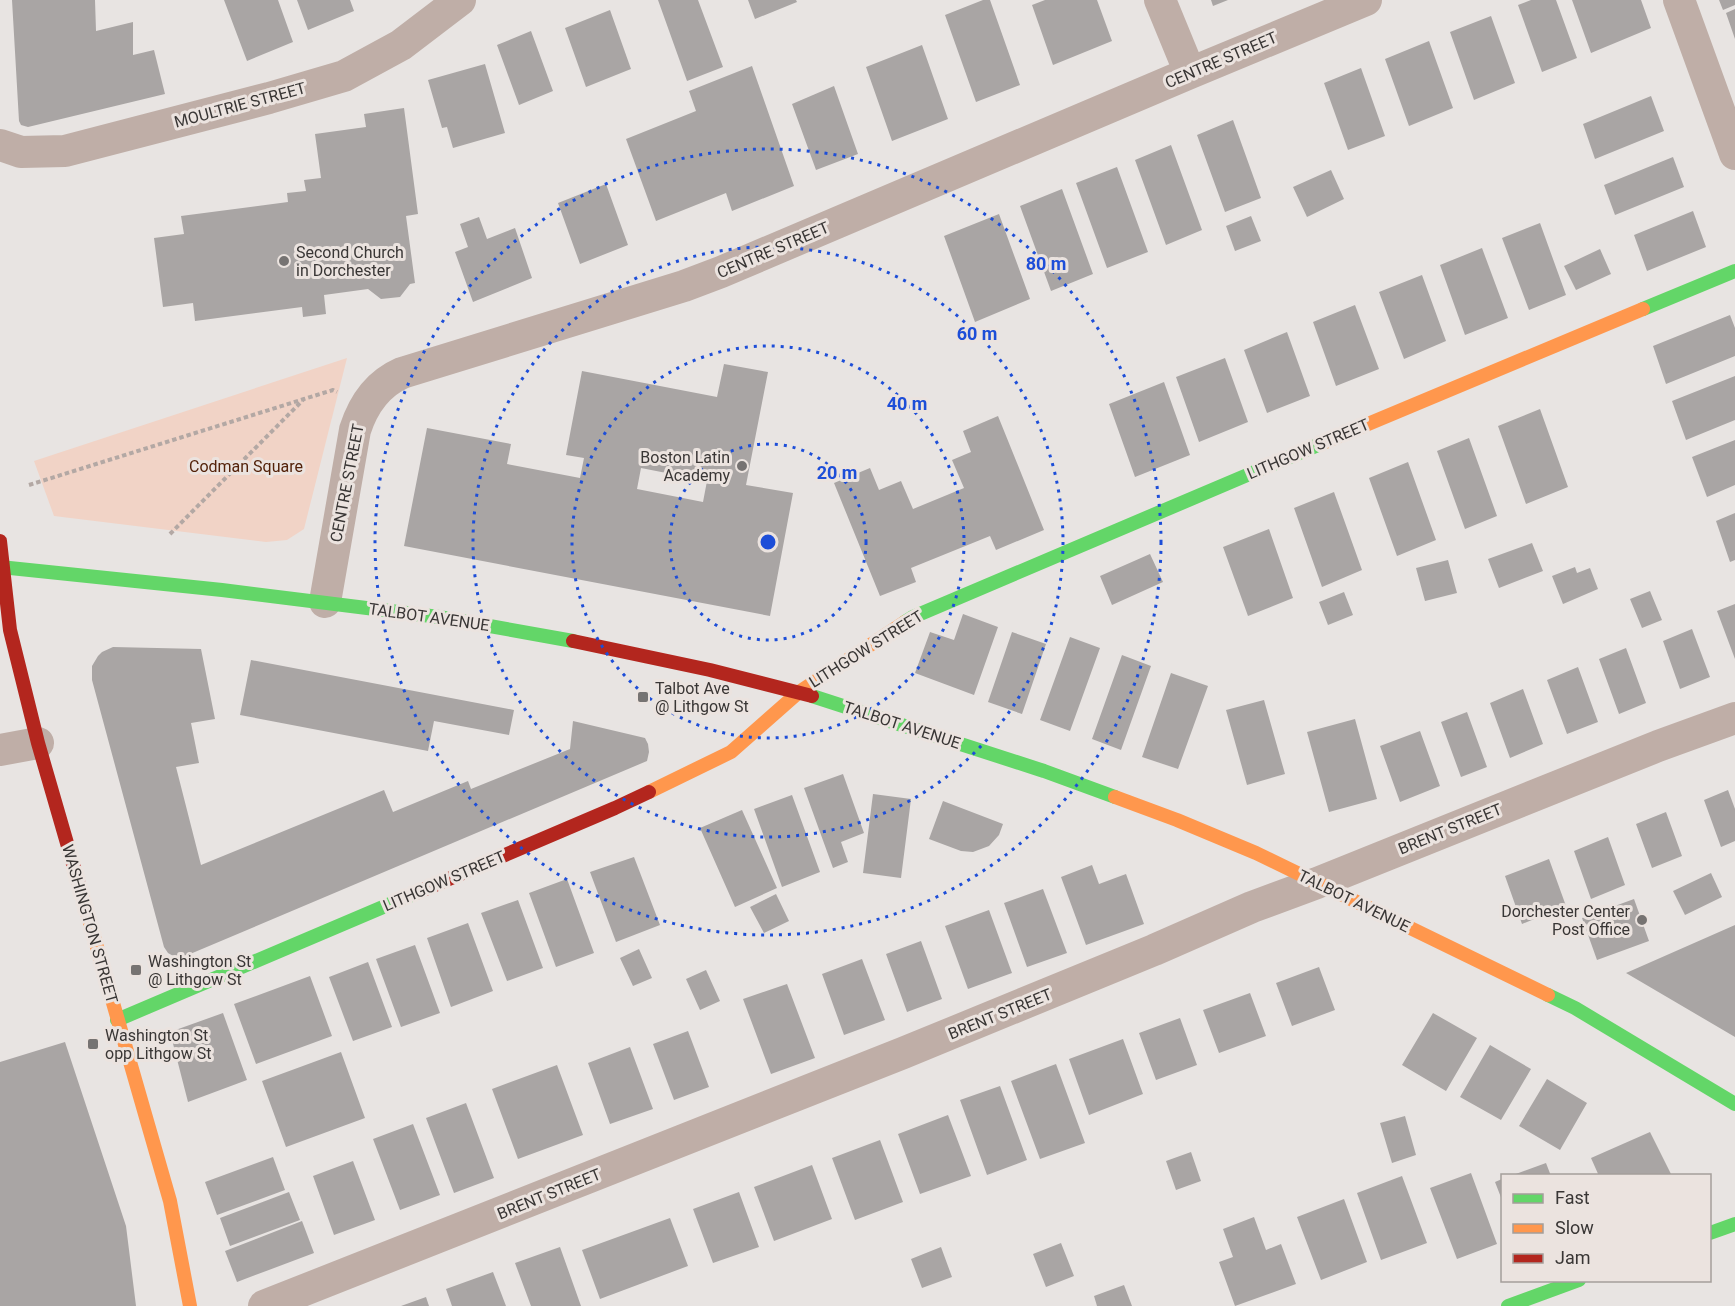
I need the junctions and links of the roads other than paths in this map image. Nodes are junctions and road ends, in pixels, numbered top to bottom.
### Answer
1 (460, 0) edge
2 (1161, 0) edge
3 (1366, 0) edge
4 (1679, 0) edge
5 (1190, 73) junction
6 (0, 145) edge
7 (1735, 154) edge
8 (1735, 271) edge
9 (0, 541) edge
10 (1, 567) edge
11 (325, 602) junction
12 (799, 692) junction
13 (1735, 718) edge
14 (38, 743) junction
15 (0, 750) edge
16 (1317, 883) junction
17 (117, 1020) junction
18 (1735, 1104) edge
19 (1735, 1224) edge
20 (1711, 1233) edge
21 (1576, 1282) edge
22 (190, 1306) edge
23 (264, 1306) edge
24 (1508, 1306) edge

1 - 6 street, MOULTRIE STREET
2 - 5 street
3 - 5 street, CENTRE STREET
4 - 7 street
5 - 11 street, CENTRE STREET
8 - 12 main road, LITHGOW STREET
9 - 10 main road, WASHINGTON STREET
10 - 11 main road, TALBOT AVENUE
10 - 14 main road, WASHINGTON STREET
11 - 12 main road, TALBOT AVENUE
12 - 16 main road, TALBOT AVENUE
12 - 17 main road, LITHGOW STREET
13 - 16 street, BRENT STREET
14 - 15 street
14 - 17 main road, WASHINGTON STREET
16 - 18 main road, TALBOT AVENUE
16 - 23 street, BRENT STREET
17 - 22 main road, WASHINGTON STREET
19 - 20 main road
21 - 24 main road

